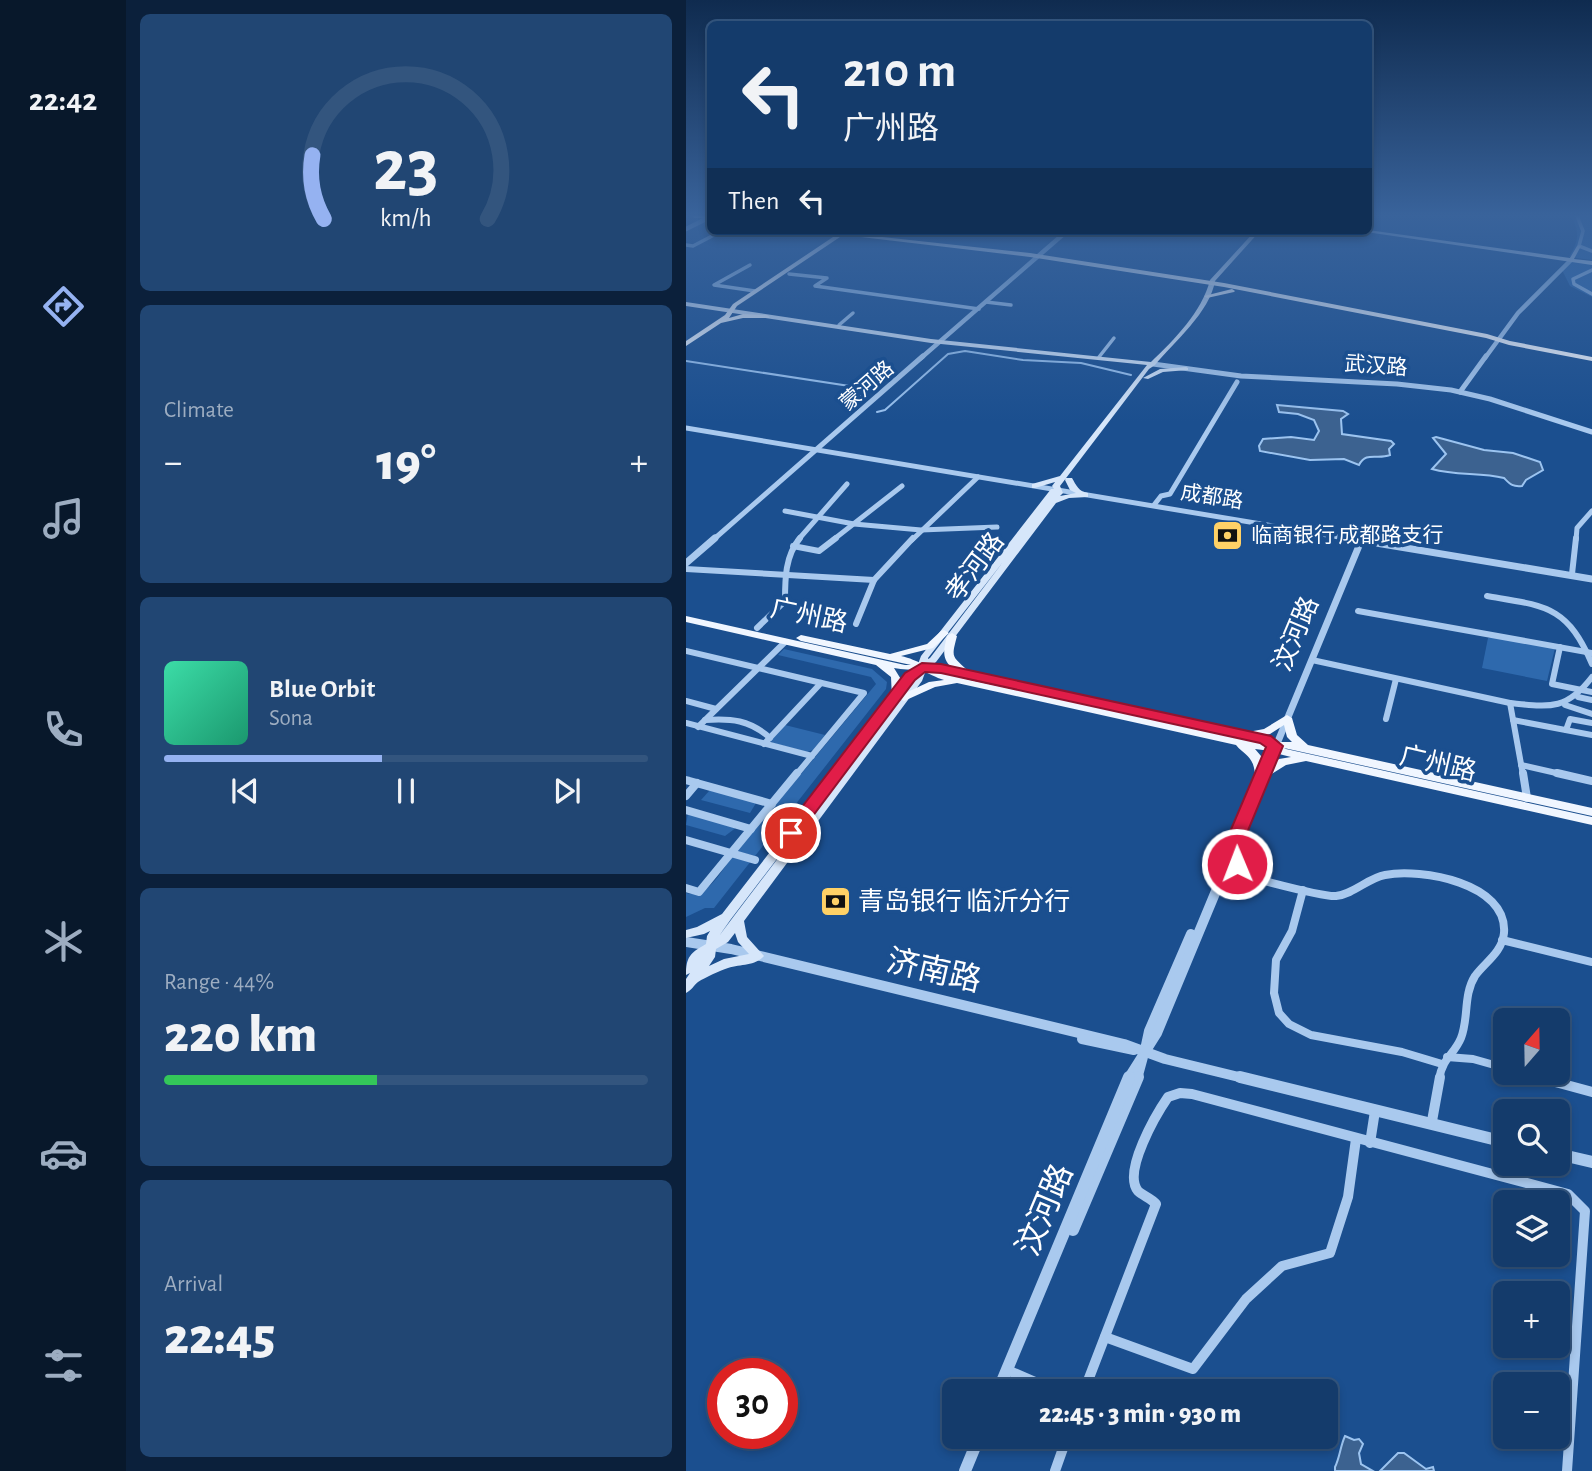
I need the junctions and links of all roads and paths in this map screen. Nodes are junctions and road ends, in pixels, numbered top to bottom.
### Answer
1 (715, 285) edge
2 (765, 285) edge
3 (774, 285) edge
4 (817, 285) edge
5 (1006, 285) edge
6 (1192, 285) edge
7 (1214, 285) junction
8 (1546, 285) edge
9 (1575, 285) edge
10 (755, 291) junction
11 (1244, 292) junction
12 (1205, 295) junction
13 (1592, 295) edge
14 (986, 302) junction
15 (686, 305) edge
16 (1011, 305) dead end
17 (978, 309) junction
18 (730, 311) junction
19 (853, 313) dead end
20 (767, 317) junction
21 (839, 326) junction
22 (710, 327) junction
23 (686, 336) edge
24 (1114, 338) dead end
25 (1498, 340) junction
26 (942, 342) junction
27 (686, 344) edge
28 (1163, 351) junction
29 (1099, 357) junction
30 (1592, 358) edge
31 (1124, 359) junction
32 (1114, 360) junction
33 (1153, 364) junction
34 (1185, 369) junction
35 (1143, 377) junction
36 (1237, 382) dead end
37 (1460, 392) junction
38 (686, 428) edge
39 (1592, 432) edge
40 (818, 450) junction
41 (978, 477) junction
42 (1066, 479) junction
43 (847, 484) dead end
44 (902, 486) dead end
45 (1032, 486) junction
46 (1057, 490) junction
47 (1083, 494) junction
48 (1049, 501) junction
49 (1154, 505) junction
50 (785, 511) dead end
51 (1592, 511) edge
52 (818, 517) junction
53 (854, 524) junction
54 (997, 527) dead end
55 (921, 530) junction
56 (1361, 541) junction
57 (793, 546) junction
58 (686, 566) edge
59 (785, 573) junction
60 (1572, 573) junction
61 (1592, 578) edge
62 (874, 580) junction
63 (1487, 596) dead end
64 (1358, 611) dead end
65 (686, 612) edge
66 (686, 619) edge
67 (856, 624) dead end
68 (757, 628) junction
69 (948, 634) junction
70 (785, 642) junction
71 (1560, 647) junction
72 (686, 652) edge
73 (1590, 653) edge
74 (874, 657) junction
75 (1312, 660) junction
76 (1592, 664) edge
77 (758, 668) junction
78 (922, 668) junction
79 (1592, 677) edge
80 (1396, 678) junction
81 (973, 679) junction
82 (821, 683) junction
83 (1592, 692) edge
84 (1580, 694) junction
85 (900, 697) junction
86 (1592, 700) edge
87 (686, 701) edge
88 (1510, 703) junction
89 (1565, 705) junction
90 (716, 709) junction
91 (1592, 714) edge
92 (1287, 718) junction
93 (1386, 719) dead end
94 (705, 720) junction
95 (1513, 720) junction
96 (686, 723) edge
97 (1592, 723) edge
98 (698, 727) junction
99 (1566, 730) junction
100 (1225, 735) junction
101 (1592, 735) edge
102 (767, 741) junction
103 (1275, 746) junction
104 (1313, 754) junction
105 (812, 756) junction
106 (1521, 765) junction
107 (1262, 774) junction
108 (686, 780) edge
109 (1592, 781) edge
110 (697, 783) junction
111 (686, 796) edge
112 (1527, 798) junction
113 (772, 804) junction
114 (686, 810) edge
115 (1592, 812) edge
116 (1592, 821) edge
117 (751, 829) junction
118 (686, 841) edge
119 (731, 853) junction
120 (755, 860) dead end
121 (1227, 860) junction
122 (1248, 877) junction
123 (1219, 881) junction
124 (686, 888) edge
125 (1303, 890) junction
126 (733, 918) junction
127 (686, 938) edge
128 (1502, 940) junction
129 (711, 946) junction
130 (756, 957) junction
131 (1592, 962) edge
132 (688, 980) edge
133 (1144, 1051) junction
134 (1445, 1060) junction
135 (1493, 1065) edge
136 (1566, 1085) edge
137 (1592, 1092) edge
138 (1375, 1111) junction
139 (1432, 1121) junction
140 (1493, 1137) edge
141 (1493, 1137) edge
142 (1356, 1139) junction
143 (1370, 1143) junction
144 (1570, 1156) edge
145 (1592, 1161) edge
146 (1105, 1337) junction
147 (1012, 1372) junction
148 (1003, 1379) edge
149 (1009, 1379) edge
150 (1028, 1379) edge
151 (1089, 1379) edge
152 (974, 1449) edge
153 (980, 1449) edge
154 (1063, 1449) edge
155 (964, 1471) edge
156 (971, 1471) edge
157 (1055, 1471) edge
158 (1567, 1471) edge

1 - 10 street
2 - 10 main road
3 - 18 main road
4 - 17 street
5 - 14 street, 蒙河路
6 - 12 highway
7 - 11 highway
7 - 12 main road
7 - 25 highway
8 - 25 street
9 - 13 street
10 - 18 main road
11 - 12 highway
11 - 25 highway
12 - 28 main road
14 - 16 street
14 - 17 street, 蒙河路
15 - 18 main road, 武汉路
17 - 26 street, 蒙河路
18 - 20 main road, 武汉路
18 - 21 main road, 武汉路
18 - 22 main road
18 - 23 main road
19 - 21 street
20 - 22 main road
20 - 26 main road, 武汉路
21 - 26 main road, 武汉路
22 - 27 main road
24 - 29 street
25 - 30 highway
25 - 37 street
26 - 29 main road, 武汉路
26 - 32 main road, 武汉路
26 - 40 street, 蒙河路
28 - 31 main road
28 - 33 main road
28 - 34 main road
29 - 31 main road, 武汉路
31 - 33 main road, 武汉路
32 - 33 main road, 武汉路
32 - 35 main road
33 - 34 street, 武汉路
33 - 35 main road
34 - 35 main road
34 - 37 street, 武汉路
35 - 42 main road
36 - 49 street
37 - 39 street, 武汉路
38 - 40 street, 成都路
40 - 41 street, 成都路
40 - 45 street, 成都路
40 - 58 street, 蒙河路
41 - 45 street, 成都路
41 - 55 street
42 - 45 main road
42 - 46 main road
42 - 47 main road
43 - 52 street
44 - 53 street
45 - 46 street, 成都路
45 - 48 main road
46 - 47 street, 成都路
46 - 48 main road, 孝河路
47 - 48 main road
47 - 49 street, 成都路
47 - 56 street, 成都路
48 - 69 main road, 孝河路
49 - 56 street, 成都路
50 - 52 street
51 - 60 street
52 - 53 street
52 - 57 street
53 - 55 street
53 - 57 street
54 - 55 street
55 - 62 street
56 - 60 street, 成都路
56 - 61 street, 成都路
56 - 75 street, 汶河路
57 - 59 street
58 - 59 street
59 - 62 street
59 - 68 street
60 - 61 street, 成都路
62 - 67 street
63 - 73 street
64 - 71 street
65 - 68 main road, 广州路
66 - 70 main road, 广州路
68 - 74 main road, 广州路
69 - 74 main road
69 - 78 main road, 孝河路
69 - 81 main road
70 - 74 main road, 广州路
70 - 77 street
71 - 73 street
71 - 84 street
72 - 77 street
73 - 76 street
74 - 78 main road, 广州路
74 - 85 main road
75 - 80 street
75 - 92 street, 汶河路
77 - 82 street
77 - 90 street
78 - 81 main road, 广州路
78 - 85 main road, 孝河路
79 - 84 street
80 - 88 street
80 - 93 street
81 - 85 main road
81 - 100 main road, 广州路
82 - 102 street
82 - 105 street
83 - 84 street
84 - 86 street
84 - 89 street
85 - 126 main road, 孝河路
87 - 90 street
88 - 89 street
88 - 95 street
89 - 91 street
90 - 94 street
92 - 100 main road
92 - 103 street, 汶河路
92 - 104 main road
94 - 98 street
94 - 102 street
95 - 99 street
95 - 106 street
96 - 98 street
97 - 99 street
98 - 102 street
99 - 101 street
100 - 103 main road, 广州路
100 - 107 main road
102 - 105 street
103 - 104 main road, 广州路
103 - 107 street, 汶河路
104 - 107 main road
104 - 112 main road, 广州路
104 - 116 main road, 广州路
105 - 113 street
106 - 109 street
106 - 112 street
107 - 121 street, 汶河路
107 - 133 street, 汶河路
108 - 110 street
110 - 111 street
110 - 113 street
112 - 115 main road, 广州路
113 - 117 street
114 - 117 street
117 - 119 street
118 - 119 street
119 - 120 street
119 - 124 street
121 - 122 street
121 - 123 street, 汶河路
122 - 123 street
122 - 125 street
123 - 133 street, 汶河路
125 - 128 street
125 - 134 street
126 - 127 main road
126 - 129 main road, 孝河路
126 - 130 main road
127 - 129 street, 济南路
128 - 131 street
128 - 134 street
129 - 130 street, 济南路
129 - 132 main road, 孝河路
130 - 132 main road
130 - 133 street, 济南路
133 - 138 street, 济南路
133 - 139 street, 济南路
133 - 147 street, 汶河路
133 - 148 street, 汶河路
134 - 135 street
134 - 139 street
136 - 137 street
138 - 140 street, 济南路
138 - 143 street
139 - 141 street, 济南路
142 - 143 street
142 - 146 street
142 - 146 street
143 - 158 street
144 - 145 street
146 - 151 street
147 - 149 street, 汶河路
147 - 150 street
152 - 155 street
153 - 156 street
154 - 157 street

